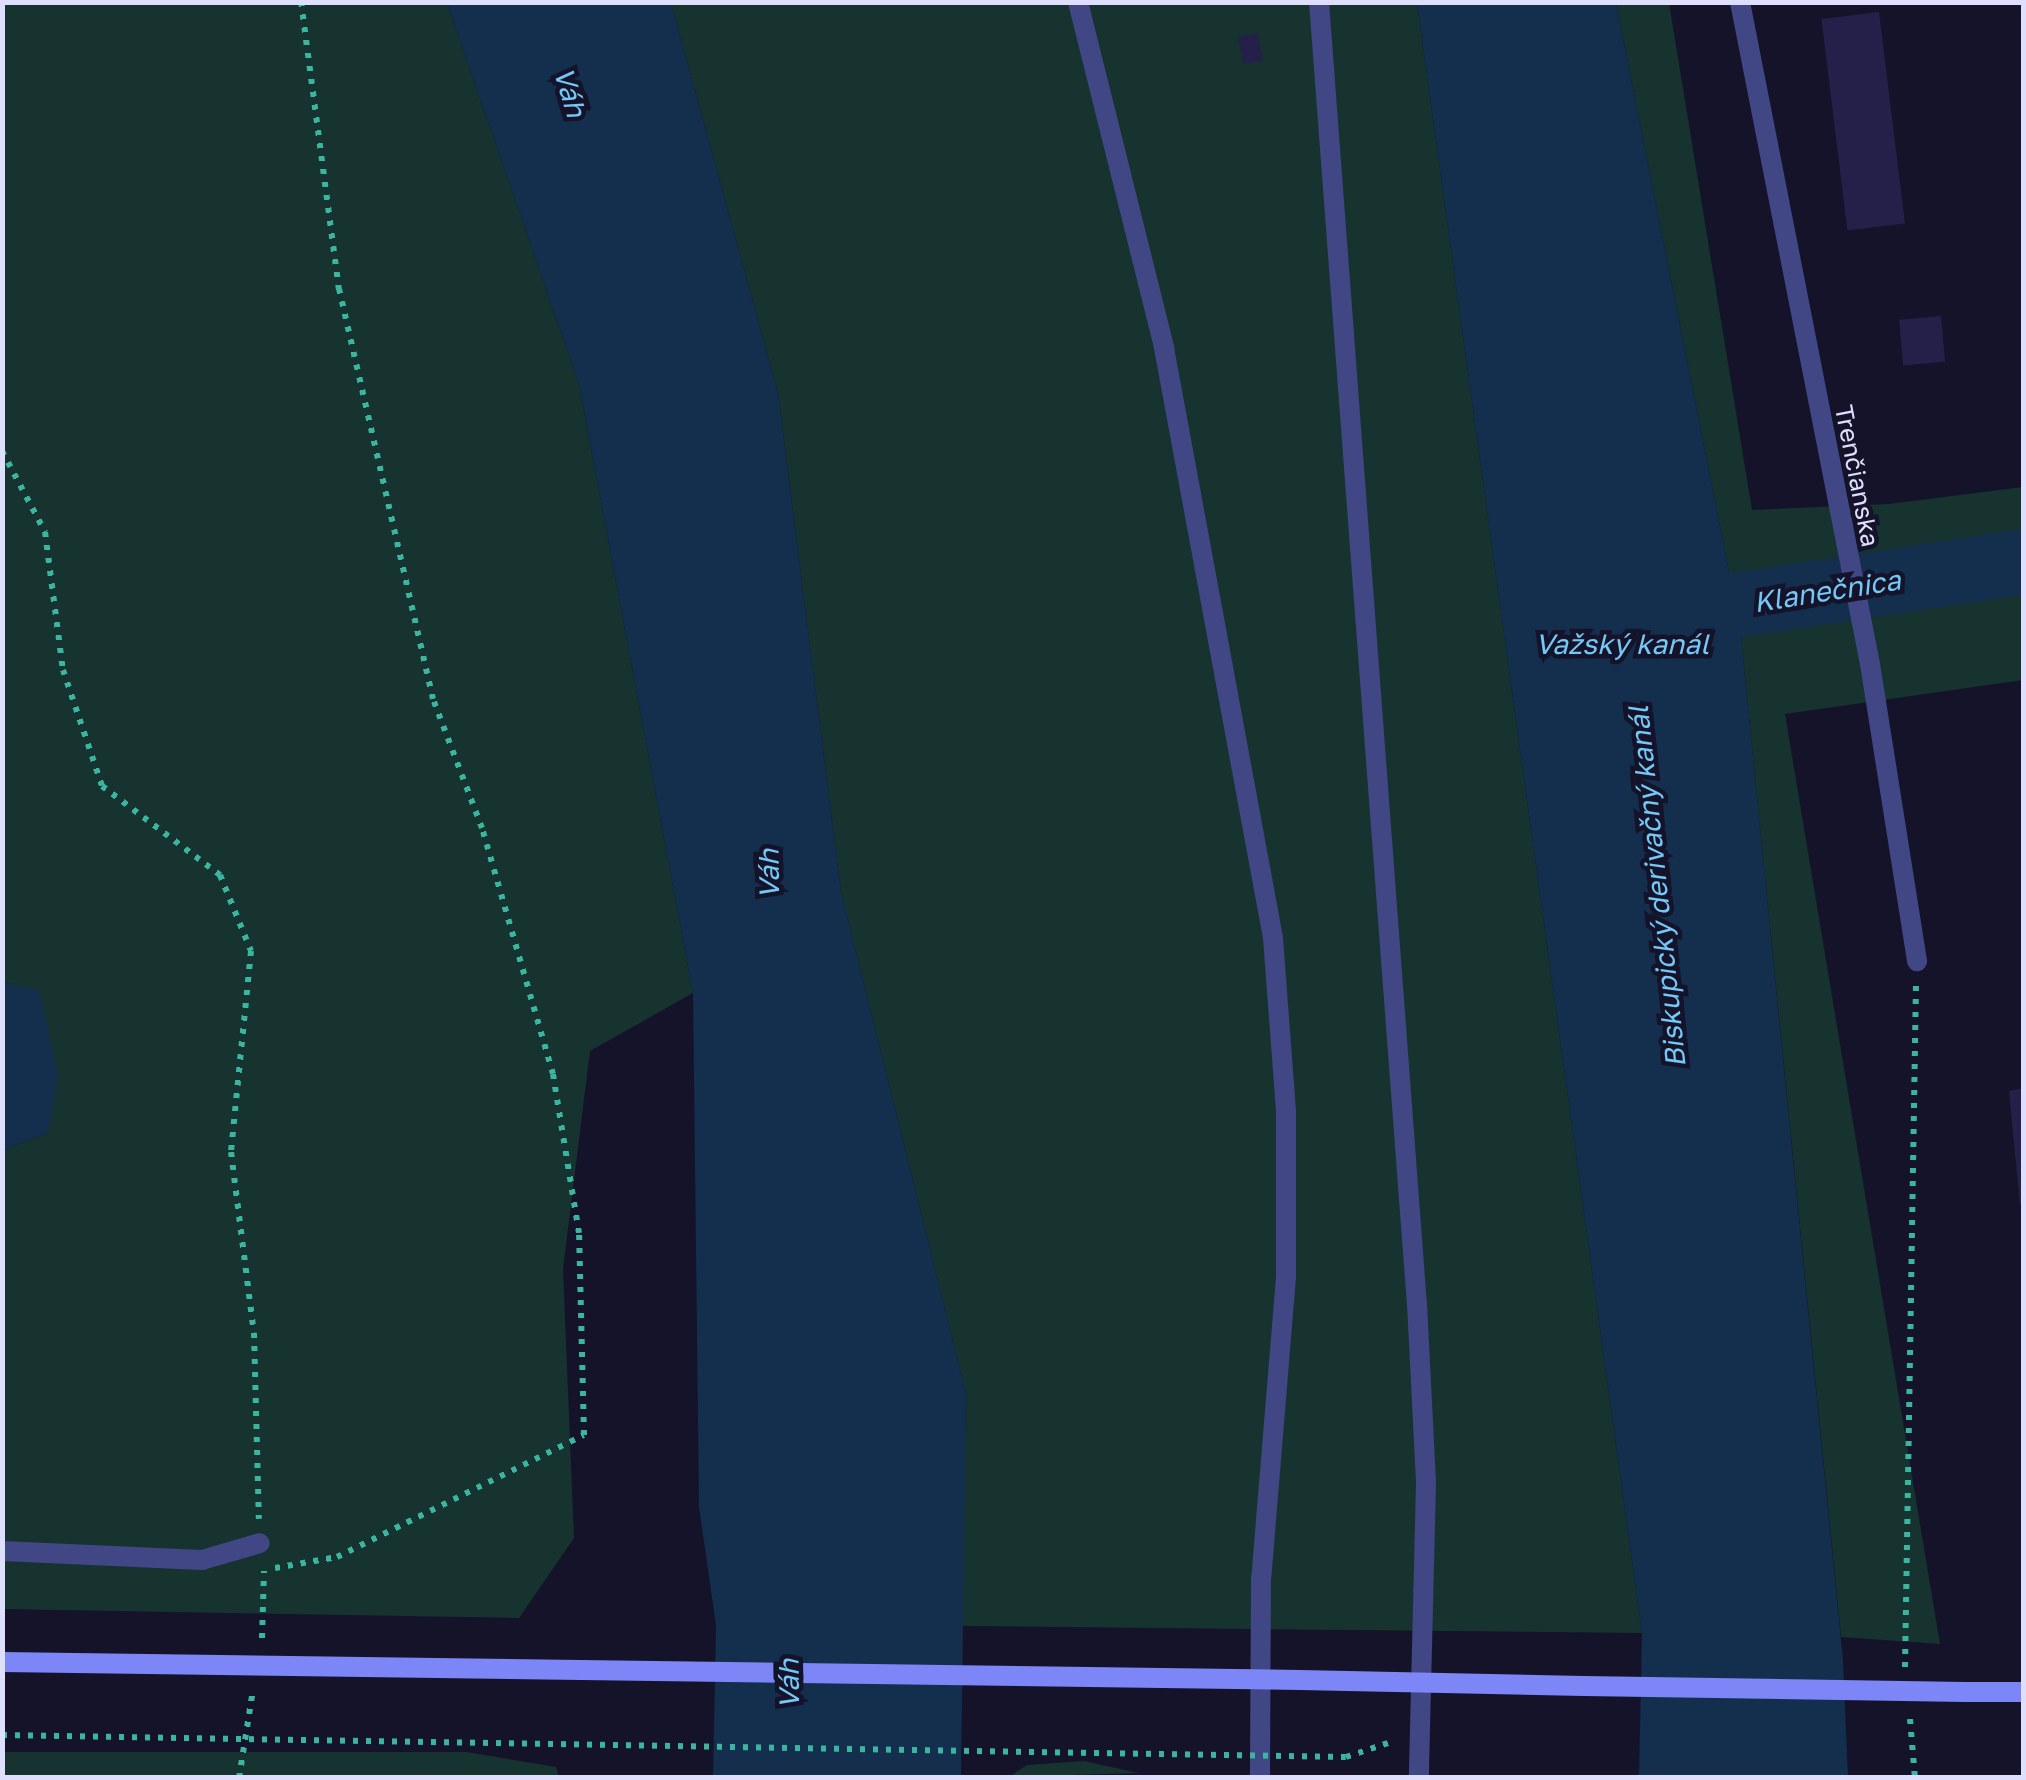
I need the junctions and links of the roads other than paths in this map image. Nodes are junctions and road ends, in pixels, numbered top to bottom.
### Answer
1 (1078, 2) edge
2 (1320, 2) edge
3 (1740, 2) edge
4 (1917, 961) road end
5 (260, 1543) road end
6 (2, 1552) edge
7 (2, 1662) edge
8 (1419, 1683) junction
9 (2024, 1692) edge
10 (1260, 1778) edge
11 (1419, 1778) edge

1 - 10 street
2 - 8 street
3 - 4 street, Trenčianska
5 - 6 street
7 - 8 main road, bridge
8 - 9 main road, bridge
8 - 11 street

